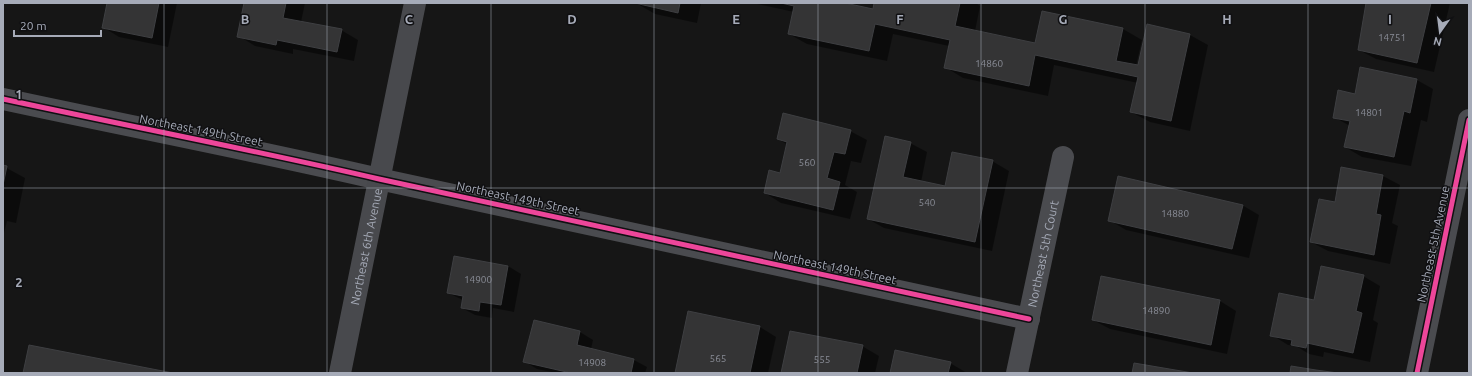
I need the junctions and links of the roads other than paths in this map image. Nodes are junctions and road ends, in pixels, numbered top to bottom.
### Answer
1 (415, 3) edge
2 (3, 99) edge
3 (1469, 120) edge
4 (1063, 157) dead end
5 (379, 179) junction
6 (1029, 318) junction
7 (340, 373) edge
8 (1016, 373) edge
9 (1417, 373) edge

1 - 5 main road, Northeast 6th Avenue
2 - 5 street, Northeast 149th Street
3 - 9 street, Northeast 5th Avenue
4 - 6 street, Northeast 5th Court
5 - 6 street, Northeast 149th Street
5 - 7 main road, Northeast 6th Avenue
6 - 8 street, Northeast 5th Court

